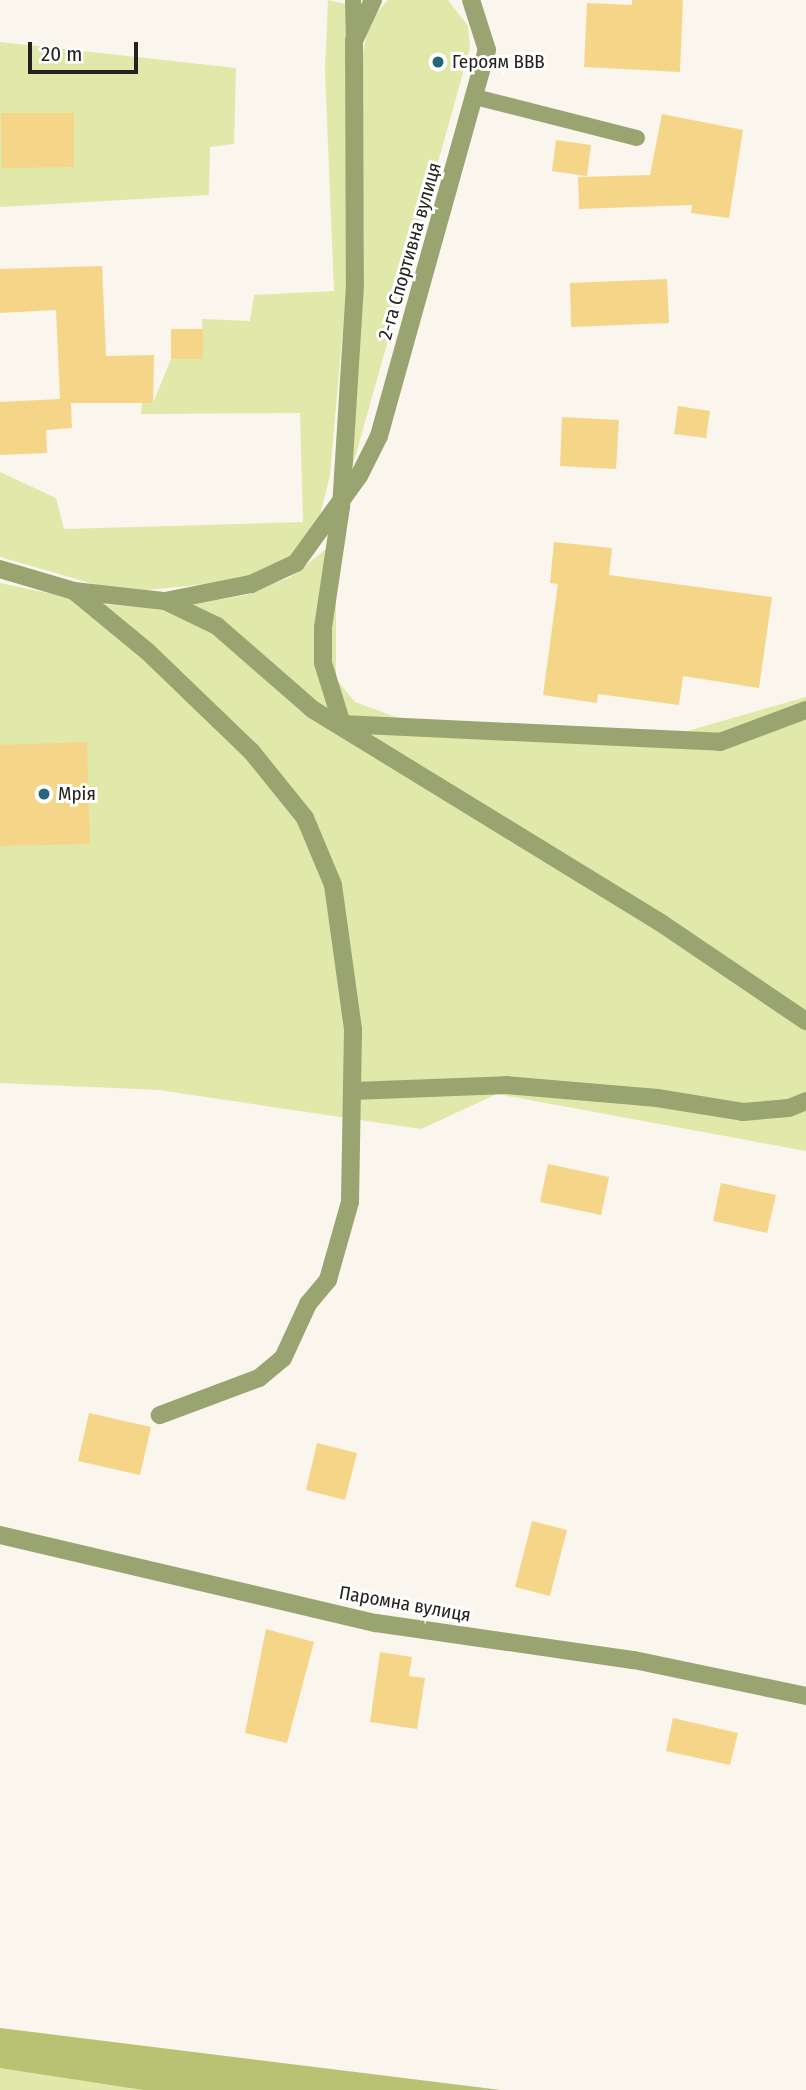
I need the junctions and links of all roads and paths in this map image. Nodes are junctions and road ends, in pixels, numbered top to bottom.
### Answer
1 (353, 0) edge
2 (373, 0) edge
3 (471, 0) edge
4 (354, 41) junction
5 (475, 97) junction
6 (637, 138) dead end
7 (341, 507) junction
8 (0, 569) edge
9 (74, 591) junction
10 (165, 601) junction
11 (806, 710) edge
12 (342, 724) junction
13 (806, 1021) edge
14 (353, 1091) junction
15 (806, 1101) edge
16 (160, 1415) dead end
17 (0, 1535) edge
18 (806, 1696) edge

1 - 4 lane
2 - 4 street, 2-га Спортивна вулиця
3 - 5 street, 2-га Спортивна вулиця
4 - 7 street, 2-га Спортивна вулиця
5 - 6 lane
5 - 7 street, 2-га Спортивна вулиця
7 - 10 street, 2-га Спортивна вулиця
7 - 12 street
8 - 9 street
9 - 10 street
9 - 14 street
10 - 12 street
11 - 12 street
12 - 13 street
14 - 15 street
14 - 16 street
17 - 18 street, Паромна вулиця

